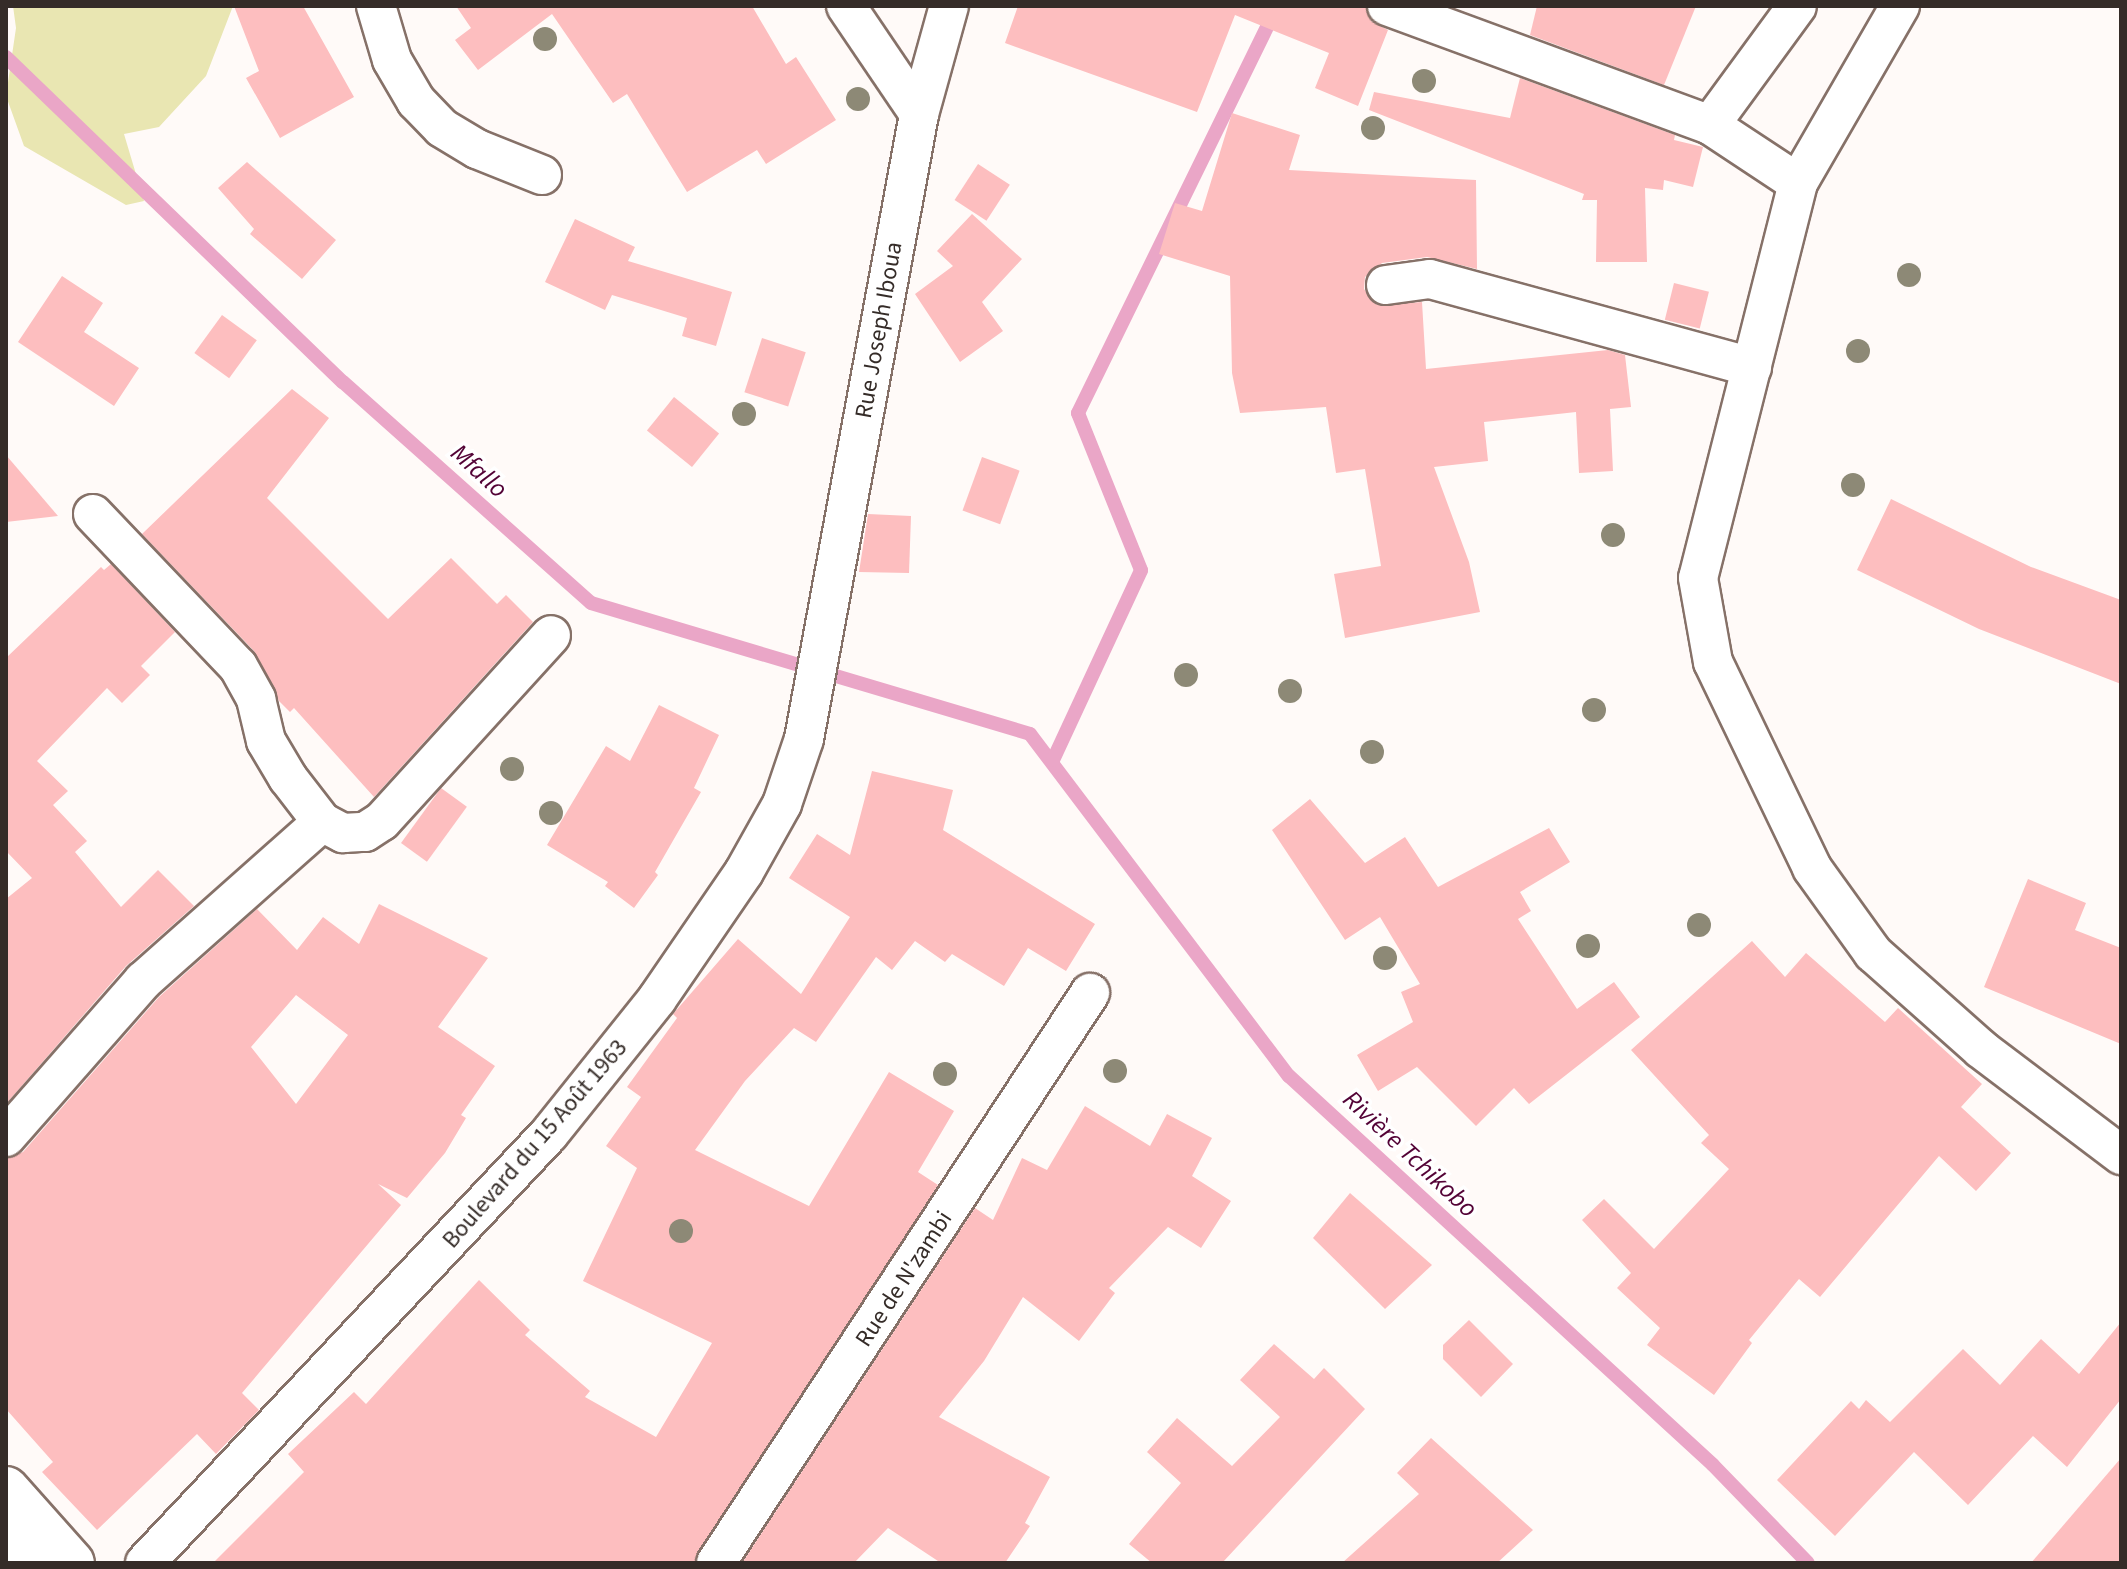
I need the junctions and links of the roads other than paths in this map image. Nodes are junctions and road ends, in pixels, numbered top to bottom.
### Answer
1 (376, 6) edge
2 (846, 6) edge
3 (949, 6) edge
4 (1387, 6) edge
5 (1797, 6) edge
6 (1900, 6) edge
7 (919, 114) junction
8 (1710, 125) junction
9 (542, 175) dead end
10 (1798, 183) junction
11 (1386, 285) dead end
12 (1752, 367) junction
13 (93, 514) dead end
14 (551, 635) dead end
15 (821, 658) joint
16 (322, 822) junction
17 (1090, 993) dead end
18 (6, 1137) edge
19 (2121, 1155) edge
20 (6, 1489) edge
21 (6, 1538) edge
22 (28, 1563) edge
23 (72, 1563) edge
24 (145, 1563) edge
25 (716, 1563) edge

1 - 9 street
2 - 7 street
3 - 7 street, Rue Joseph Iboua
4 - 8 street
5 - 8 street
6 - 10 street
7 - 15 street, Rue Joseph Iboua
8 - 10 street
10 - 12 street
11 - 12 street
12 - 19 street
13 - 16 street
14 - 16 street
15 - 24 street, Boulevard du 15 Août 1963
16 - 18 street
17 - 25 street, Rue de N'zambi
20 - 23 street
21 - 22 street

